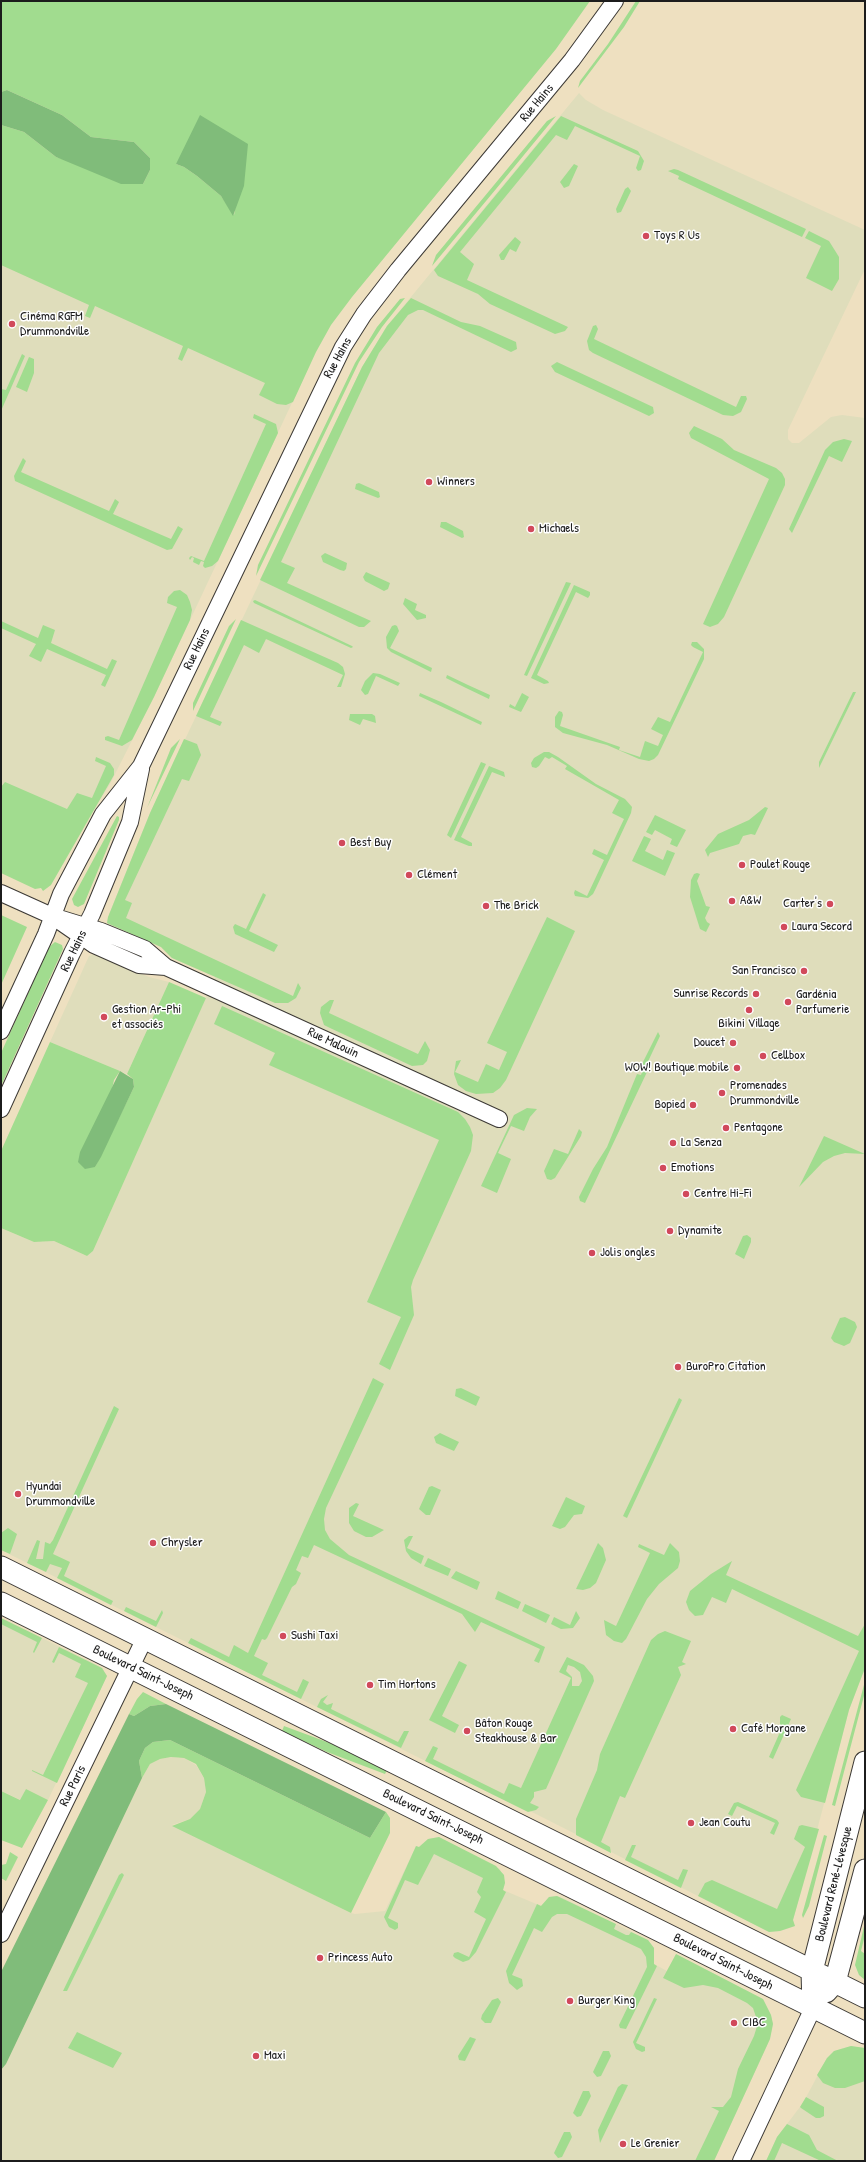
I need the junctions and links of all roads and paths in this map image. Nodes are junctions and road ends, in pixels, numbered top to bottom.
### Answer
1 (615, 1) edge
2 (141, 766) junction
3 (1, 893) edge
4 (52, 916) junction
5 (83, 931) junction
6 (1, 1031) edge
7 (1, 1109) edge
8 (499, 1119) dead end
9 (1, 1567) edge
10 (1, 1603) edge
11 (145, 1638) junction
12 (131, 1666) junction
13 (865, 1762) edge
14 (865, 1870) edge
15 (1, 1934) edge
16 (812, 1971) junction
17 (835, 1982) junction
18 (865, 1997) edge
19 (813, 2008) junction
20 (865, 2033) edge
21 (741, 2161) edge

1 - 2 street, Rue Hains
2 - 4 street, Rue Hains
2 - 5 street, Rue Hains
3 - 4 street, Rue Malouin
4 - 5 street, Rue Malouin
4 - 6 street, Rue Hains
5 - 7 street, Rue Hains
5 - 8 street, Rue Malouin
9 - 11 main road
10 - 12 main road, Boulevard Saint-Joseph
11 - 12 street, Rue Paris
11 - 16 main road
12 - 15 street, Rue Paris
12 - 19 main road, Boulevard Saint-Joseph
13 - 16 main road, Boulevard René-Lévesque
14 - 17 main road, Boulevard René-Lévesque
16 - 17 main road
16 - 19 main road, Boulevard René-Lévesque
17 - 18 main road
17 - 19 main road, Boulevard René-Lévesque
19 - 20 main road, Boulevard Saint-Joseph
19 - 21 street, Boulevard René-Lévesque

